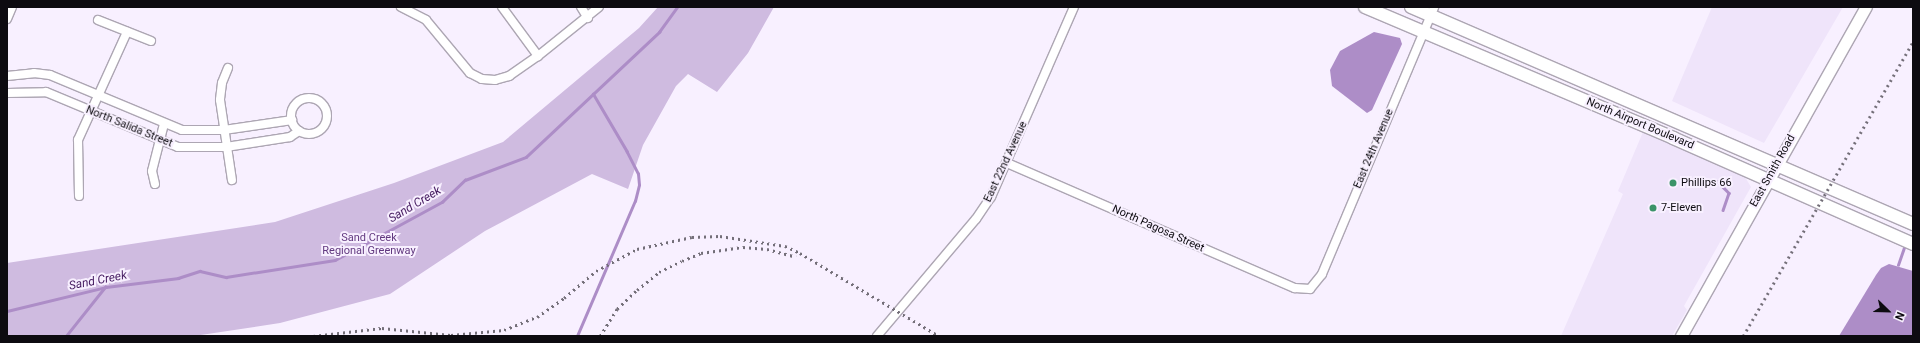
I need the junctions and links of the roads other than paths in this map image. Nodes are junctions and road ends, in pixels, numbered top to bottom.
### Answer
1 (12, 7) edge
2 (401, 7) edge
3 (502, 7) edge
4 (581, 7) edge
5 (599, 7) edge
6 (1074, 7) edge
7 (1365, 7) edge
8 (1411, 7) edge
9 (1866, 7) edge
10 (1432, 11) edge
11 (588, 18) junction
12 (7, 19) edge
13 (98, 20) dead end
14 (127, 32) junction
15 (1423, 32) junction
16 (151, 41) dead end
17 (538, 56) junction
18 (228, 68) dead end
19 (7, 76) edge
20 (7, 93) edge
21 (98, 96) junction
22 (91, 111) junction
23 (292, 120) junction
24 (164, 124) junction
25 (224, 130) junction
26 (299, 131) junction
27 (158, 140) junction
28 (226, 147) junction
29 (1007, 163) junction
30 (1776, 164) junction
31 (232, 180) dead end
32 (1767, 180) junction
33 (155, 184) dead end
34 (79, 196) dead end
35 (1913, 224) edge
36 (1913, 244) edge
37 (1310, 289) joint
38 (877, 336) edge
39 (1681, 336) edge

1 - 12 street
2 - 17 street
3 - 17 street
4 - 11 street
5 - 11 street
6 - 29 street, East 22nd Avenue
7 - 15 main road, North Airport Boulevard
8 - 10 main road, North Airport Boulevard
9 - 30 street, East Smith Road
10 - 15 street, East 24th Avenue
10 - 30 main road, North Airport Boulevard
11 - 17 street
13 - 14 street
14 - 16 street
14 - 21 street
15 - 32 main road, North Airport Boulevard
15 - 37 street, East 24th Avenue
18 - 25 street
19 - 21 street, North Salida Street
20 - 22 street, North Salida Street
21 - 22 street
21 - 24 street, North Salida Street
22 - 27 street, North Salida Street
22 - 34 street
23 - 25 street, North Salida Street
23 - 26 street
23 - 26 street, North Salida Street
24 - 25 street, North Salida Street
24 - 27 street
25 - 28 street
26 - 28 street, North Salida Street
27 - 28 street, North Salida Street
27 - 33 street
28 - 31 street
29 - 37 street, North Pagosa Street
29 - 38 street, East 22nd Avenue
30 - 32 street, East Smith Road
30 - 35 main road, North Airport Boulevard
32 - 36 main road, North Airport Boulevard
32 - 39 street, East Smith Road

